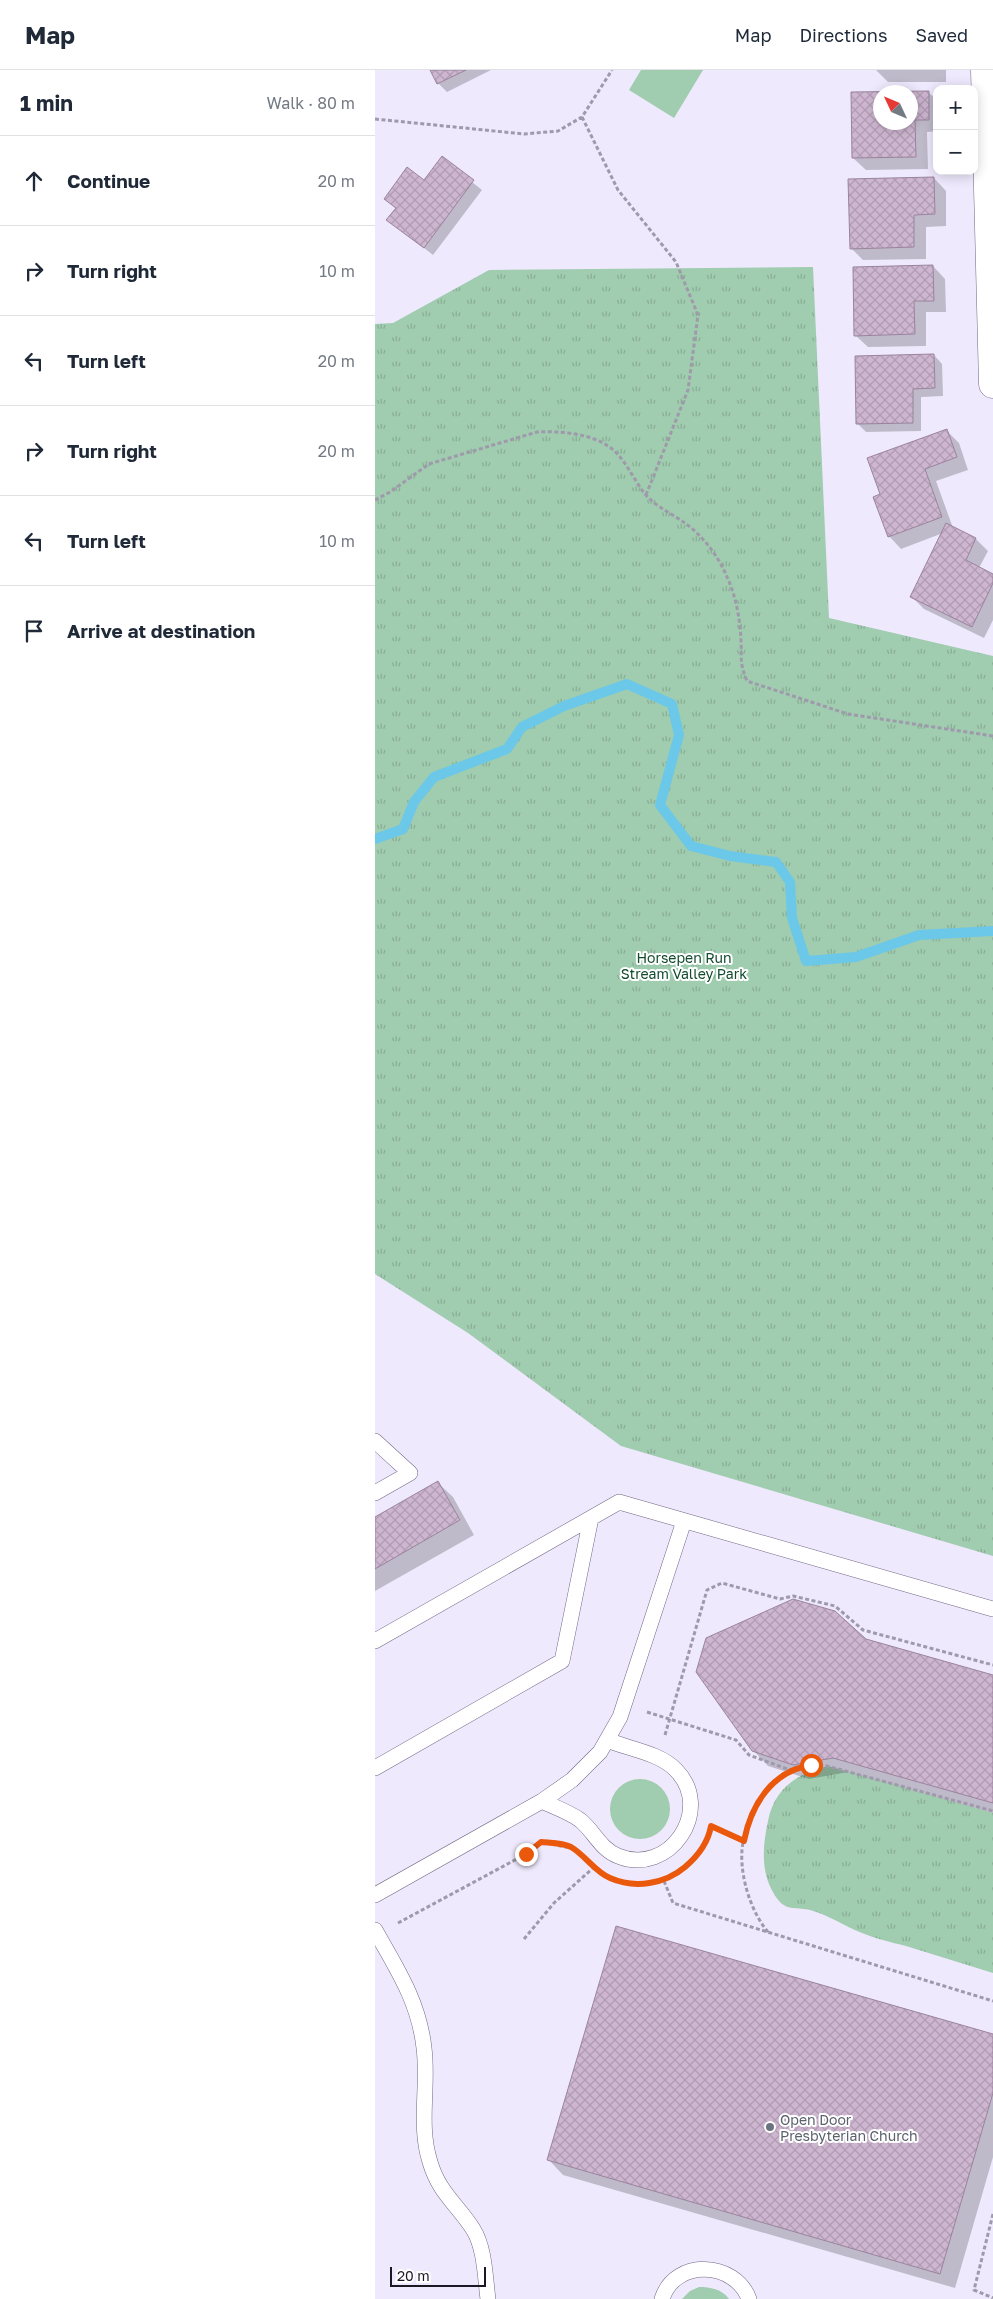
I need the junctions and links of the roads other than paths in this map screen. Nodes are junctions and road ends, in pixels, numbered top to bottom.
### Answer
1 (985, 70) edge
2 (993, 384) edge
3 (375, 1441) edge
4 (375, 1493) edge
5 (591, 1518) junction
6 (684, 1521) junction
7 (993, 1609) edge
8 (375, 1641) edge
9 (607, 1740) junction
10 (375, 1768) edge
11 (542, 1801) junction
12 (375, 1895) edge
13 (376, 1932) edge
14 (488, 2299) edge
15 (662, 2299) edge
16 (749, 2299) edge

1 - 2 street
3 - 4 lane
5 - 6 lane
5 - 8 lane
5 - 10 lane
6 - 7 lane
6 - 9 lane
9 - 11 lane
9 - 11 lane
11 - 12 lane
13 - 14 lane
15 - 16 lane

